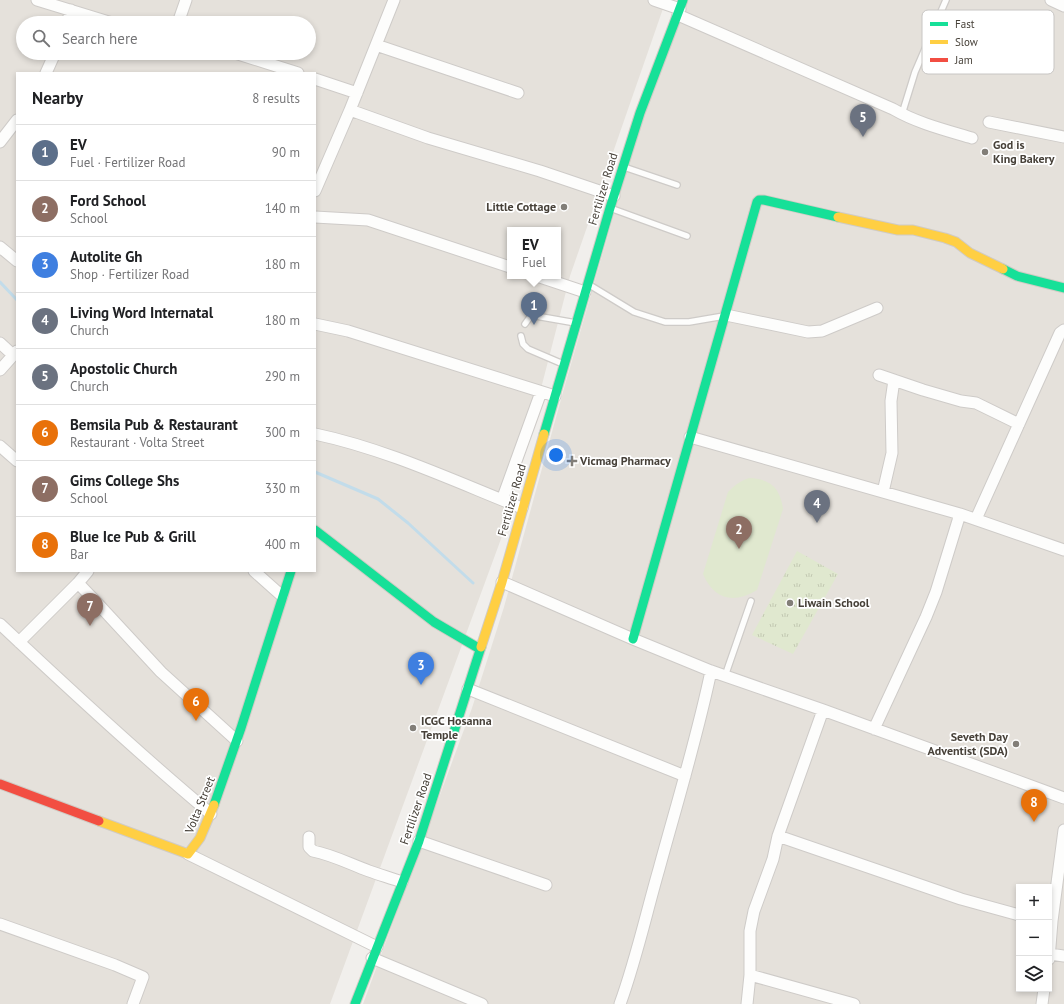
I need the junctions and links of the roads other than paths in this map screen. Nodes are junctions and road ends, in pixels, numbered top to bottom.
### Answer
1 (37, 0) edge
2 (186, 0) edge
3 (394, 0) edge
4 (654, 0) edge
5 (946, 0) edge
6 (1051, 0) edge
7 (54, 2) edge
8 (1064, 6) edge
9 (680, 8) edge
10 (72, 10) junction
11 (942, 10) edge
12 (70, 16) edge
13 (90, 16) edge
14 (180, 16) edge
15 (376, 45) junction
16 (922, 56) edge
17 (52, 60) edge
18 (257, 60) edge
19 (46, 72) edge
20 (295, 72) edge
21 (316, 79) edge
22 (357, 93) junction
23 (518, 94) dead end
24 (350, 110) junction
25 (902, 114) junction
26 (16, 121) edge
27 (989, 122) dead end
28 (1064, 137) edge
29 (972, 138) dead end
30 (0, 142) edge
31 (623, 167) junction
32 (318, 173) edge
33 (316, 184) edge
34 (677, 185) dead end
35 (614, 196) junction
36 (610, 208) junction
37 (316, 217) edge
38 (687, 236) dead end
39 (0, 247) edge
40 (16, 260) edge
41 (507, 266) edge
42 (550, 279) edge
43 (586, 287) junction
44 (1064, 288) edge
45 (877, 308) dead end
46 (726, 315) junction
47 (576, 323) junction
48 (316, 324) edge
49 (525, 324) dead end
50 (1064, 330) edge
51 (521, 336) dead end
52 (0, 343) edge
53 (15, 353) edge
54 (564, 365) junction
55 (0, 370) edge
56 (879, 375) dead end
57 (894, 380) junction
58 (541, 392) junction
59 (555, 396) junction
60 (1019, 424) junction
61 (316, 434) edge
62 (690, 437) junction
63 (0, 446) edge
64 (16, 459) edge
65 (883, 492) junction
66 (502, 500) junction
67 (522, 508) junction
68 (960, 514) junction
69 (976, 519) junction
70 (316, 531) edge
71 (1064, 550) edge
72 (87, 572) edge
73 (255, 572) edge
74 (291, 572) edge
75 (502, 582) junction
76 (78, 583) junction
77 (282, 596) junction
78 (751, 601) dead end
79 (0, 624) edge
80 (633, 640) junction
81 (19, 642) junction
82 (480, 649) junction
83 (711, 671) junction
84 (725, 676) junction
85 (468, 689) junction
86 (823, 710) junction
87 (874, 729) junction
88 (237, 742) junction
89 (685, 776) junction
90 (0, 784) edge
91 (1064, 798) edge
92 (211, 814) junction
93 (1064, 830) edge
94 (778, 836) junction
95 (309, 837) dead end
96 (420, 840) junction
97 (188, 854) junction
98 (402, 882) junction
99 (546, 885) dead end
100 (1016, 914) edge
101 (1050, 920) edge
102 (0, 924) edge
103 (374, 952) junction
104 (1052, 956) edge
105 (1064, 956) edge
106 (750, 975) junction
107 (1044, 992) edge
108 (133, 1004) edge
109 (355, 1004) edge
110 (482, 1004) edge
111 (620, 1004) edge
112 (747, 1004) edge
113 (854, 1004) edge
114 (1042, 1004) edge

1 - 7 street
2 - 14 street
3 - 15 street
4 - 9 street
5 - 11 lane
6 - 8 street
7 - 10 street
9 - 25 street
9 - 31 street, Fertilizer Road
10 - 12 street
10 - 13 street
15 - 22 street
15 - 23 street
16 - 25 lane
17 - 19 street
18 - 20 street
21 - 22 street
22 - 24 street
24 - 32 street
24 - 35 street
25 - 29 street
26 - 30 street
27 - 28 street
31 - 34 lane
31 - 35 street, Fertilizer Road
32 - 33 street
35 - 36 street, Fertilizer Road
36 - 38 lane
36 - 43 street, Fertilizer Road
37 - 41 street
39 - 40 street
42 - 43 street
43 - 46 lane
43 - 47 street, Fertilizer Road
44 - 46 street
45 - 46 street
46 - 62 street
47 - 49 lane
47 - 54 street, Fertilizer Road
48 - 58 street
50 - 60 street
51 - 54 lane
52 - 53 street
53 - 55 street
54 - 59 street, Fertilizer Road
56 - 57 street
57 - 60 street
57 - 65 street
58 - 59 street
58 - 66 street
59 - 67 street, Fertilizer Road
60 - 69 street
61 - 66 street
62 - 65 street
62 - 80 street
63 - 64 street
65 - 68 street
66 - 67 street
67 - 75 street, Fertilizer Road
68 - 69 street
68 - 87 street
69 - 71 street
70 - 82 street
72 - 76 street
73 - 77 street
74 - 77 street, Volta Street
75 - 80 street
75 - 82 street, Fertilizer Road
76 - 81 street
76 - 88 street
77 - 88 street, Volta Street
78 - 84 lane
79 - 81 street
80 - 83 street
81 - 92 street
82 - 85 street, Fertilizer Road
83 - 84 street
83 - 89 street
84 - 86 street
85 - 89 street
85 - 96 street, Fertilizer Road
86 - 87 street
86 - 94 street
87 - 91 street
88 - 92 street, Volta Street
89 - 111 street
90 - 97 street
92 - 97 street, Volta Street
93 - 101 street
94 - 100 street
94 - 106 street
95 - 98 street
96 - 98 street, Fertilizer Road
96 - 99 street
97 - 103 street
98 - 103 street, Fertilizer Road
102 - 108 street
103 - 109 street, Fertilizer Road
103 - 110 street
104 - 105 street
106 - 112 street
106 - 113 street
107 - 114 street

